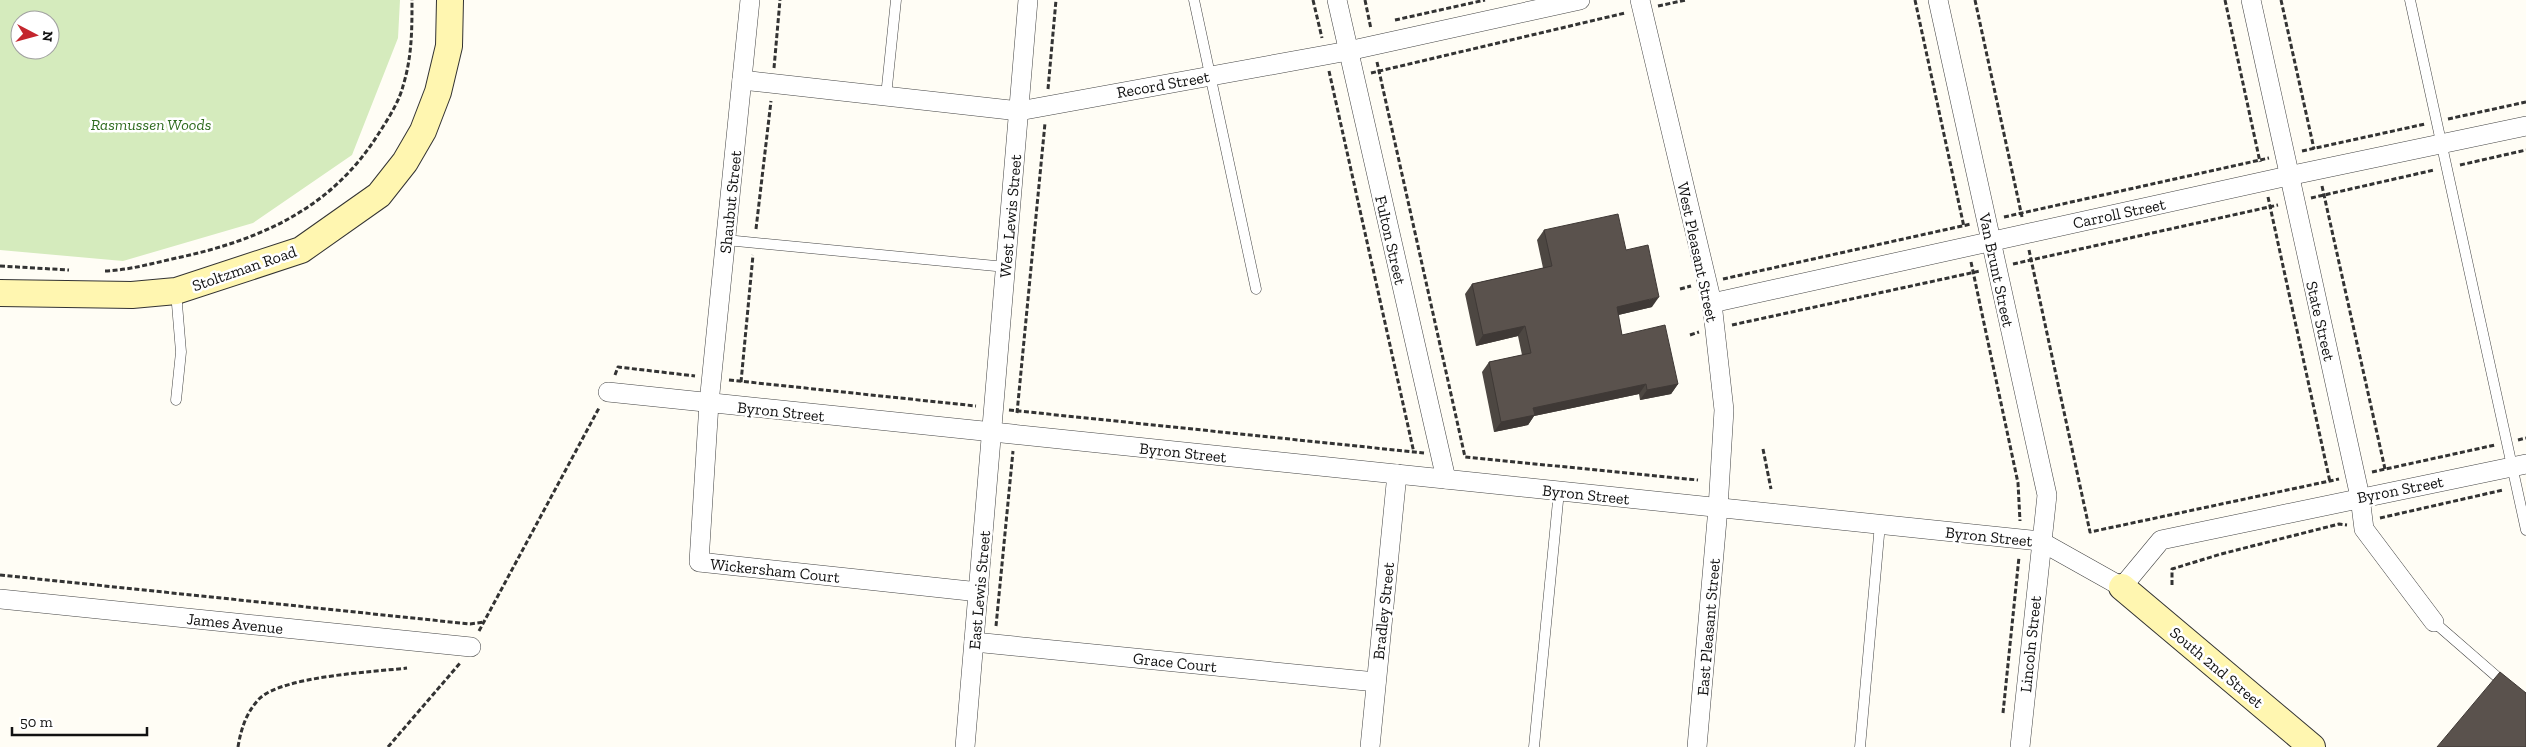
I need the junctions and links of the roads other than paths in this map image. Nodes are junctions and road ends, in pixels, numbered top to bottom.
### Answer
1 (450, 0) edge
2 (750, 0) edge
3 (896, 0) edge
4 (1028, 0) edge
5 (1194, 0) edge
6 (1337, 0) edge
7 (1580, 0) edge
8 (1938, 0) edge
9 (2251, 0) edge
10 (2410, 0) edge
11 (1641, 5) edge
12 (1348, 51) junction
13 (1209, 76) junction
14 (742, 80) junction
15 (886, 96) junction
16 (1019, 110) junction
17 (2526, 126) edge
18 (2441, 144) junction
19 (2288, 176) junction
20 (726, 240) junction
21 (1990, 241) junction
22 (1006, 267) junction
23 (1256, 288) dead end
24 (176, 291) junction
25 (0, 293) edge
26 (1712, 303) junction
27 (608, 392) road end
28 (176, 400) dead end
29 (710, 403) junction
30 (992, 432) junction
31 (2519, 465) edge
32 (1397, 474) junction
33 (1446, 480) junction
34 (1559, 491) junction
35 (2360, 497) junction
36 (1718, 508) junction
37 (1880, 524) junction
38 (2526, 530) edge
39 (2040, 541) junction
40 (2122, 587) junction
41 (978, 592) junction
42 (0, 599) edge
43 (2434, 622) joint
44 (974, 642) junction
45 (471, 647) road end
46 (1376, 682) junction
47 (2526, 702) edge
48 (965, 747) edge
49 (1370, 747) edge
50 (1534, 747) edge
51 (1697, 747) edge
52 (1860, 747) edge
53 (2020, 747) edge
54 (2312, 747) edge

1 - 24 street, Stoltzman Road
2 - 14 street, Shaubut Street
3 - 15 lane
4 - 16 street, West Lewis Street
5 - 13 lane
6 - 12 street, Fulton Street
7 - 12 street, Record Street
8 - 21 street, Van Brunt Street
9 - 19 street, State Street
10 - 18 lane
11 - 26 street, West Pleasant Street
12 - 13 street, Record Street
12 - 33 street, Fulton Street
13 - 16 street, Record Street
13 - 23 lane
14 - 15 street, Record Street
14 - 20 street, Shaubut Street
15 - 16 street, Record Street
16 - 22 street, West Lewis Street
17 - 18 street, Carroll Street
18 - 19 street, Carroll Street
18 - 31 lane
19 - 21 street, Carroll Street
19 - 35 street, State Street
20 - 22 lane
20 - 29 street, Shaubut Street
21 - 26 street, Carroll Street
21 - 39 street, Van Brunt Street
22 - 30 street, West Lewis Street
24 - 25 street, Stoltzman Road
24 - 28 lane
26 - 36 street, West Pleasant Street
27 - 29 street, Byron Street
29 - 30 street, Byron Street
29 - 41 street, Wickersham Court
30 - 32 street, Byron Street
30 - 41 street, East Lewis Street
31 - 35 street, Byron Street
31 - 38 lane
32 - 33 street, Byron Street
32 - 46 street, Bradley Street
33 - 34 street, Byron Street
34 - 36 street, Byron Street
34 - 50 lane
35 - 40 street, Byron Street
35 - 43 street, State Street
36 - 37 street, Byron Street
36 - 51 street, East Pleasant Street
37 - 39 street, Byron Street
37 - 52 lane
39 - 40 street, Byron Street
39 - 53 street, Lincoln Street
40 - 54 street, South 2nd Street
41 - 44 street, East Lewis Street
42 - 45 street, James Avenue
43 - 47 lane
44 - 46 street, Grace Court
44 - 48 street, East Lewis Street
46 - 49 street, Bradley Street

